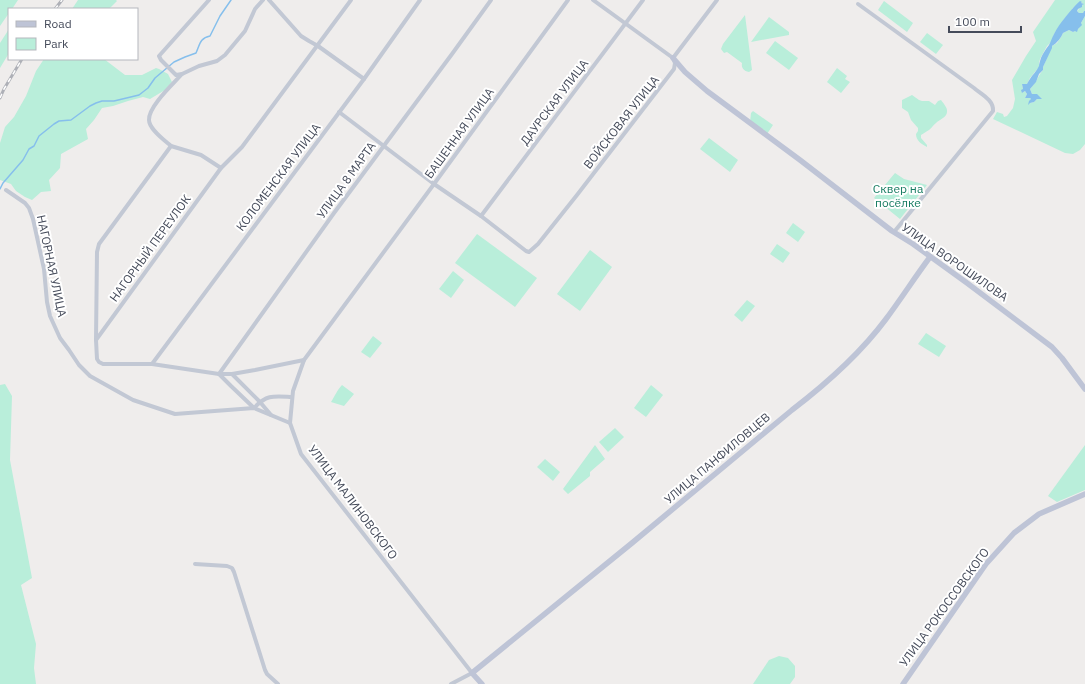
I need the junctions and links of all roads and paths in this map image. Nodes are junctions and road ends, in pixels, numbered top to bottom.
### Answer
1 (209, 0) edge
2 (263, 0) edge
3 (269, 0) edge
4 (352, 0) edge
5 (420, 0) edge
6 (491, 0) edge
7 (568, 0) edge
8 (594, 0) edge
9 (643, 0) edge
10 (717, 0) edge
11 (858, 4) dead end
12 (625, 24) junction
13 (318, 46) junction
14 (673, 58) junction
15 (182, 74) junction
16 (364, 79) junction
17 (339, 112) junction
18 (171, 146) junction
19 (383, 146) junction
20 (221, 168) junction
21 (434, 184) junction
22 (6, 190) dead end
23 (482, 216) junction
24 (894, 232) junction
25 (930, 257) junction
26 (366, 277) joint
27 (96, 340) junction
28 (304, 360) junction
29 (152, 364) junction
30 (219, 374) junction
31 (232, 374) junction
32 (1085, 389) edge
33 (292, 397) junction
34 (260, 402) junction
35 (254, 408) junction
36 (271, 415) junction
37 (290, 423) junction
38 (1085, 494) edge
39 (195, 564) dead end
40 (472, 673) junction
41 (278, 684) edge
42 (451, 684) edge
43 (482, 684) edge
44 (903, 684) edge

1 - 15 street
2 - 15 street
3 - 13 street
4 - 13 street, НАГОРНЫЙ ПЕРЕУЛОК
5 - 16 street, КОЛОМЕНСКАЯ УЛИЦА
6 - 19 street, УЛИЦА 8 МАРТА
7 - 21 street, БАШЕННАЯ УЛИЦА
8 - 12 street
9 - 12 street, ДАУРСКАЯ УЛИЦА
10 - 14 street, ВОЙСКОВАЯ УЛИЦА
11 - 24 street
12 - 14 street
12 - 23 street, ДАУРСКАЯ УЛИЦА
13 - 16 street
13 - 20 street, НАГОРНЫЙ ПЕРЕУЛОК
14 - 23 street, ВОЙСКОВАЯ УЛИЦА
14 - 24 street, УЛИЦА ВОРОШИЛОВА
15 - 18 street
16 - 17 street, КОЛОМЕНСКАЯ УЛИЦА
17 - 19 street
17 - 29 street, КОЛОМЕНСКАЯ УЛИЦА
18 - 20 street
18 - 27 street, НАГОРНЫЙ ПЕРЕУЛОК
19 - 21 street
19 - 30 street, УЛИЦА 8 МАРТА
20 - 27 street, НАГОРНЫЙ ПЕРЕУЛОК
21 - 23 street
21 - 26 street, БАШЕННАЯ УЛИЦА
22 - 35 street, НАГОРНАЯ УЛИЦА
24 - 25 street, УЛИЦА ВОРОШИЛОВА
25 - 32 street, УЛИЦА ВОРОШИЛОВА
25 - 40 street, УЛИЦА ПАНФИЛОВЦЕВ
26 - 28 street, УЛИЦА МАЛИНОВСКОГО
27 - 29 street, НАГОРНЫЙ ПЕРЕУЛОК
28 - 31 street
28 - 33 street, УЛИЦА МАЛИНОВСКОГО
29 - 30 street
30 - 31 street
30 - 35 street
31 - 34 street
33 - 34 street
33 - 37 street, УЛИЦА МАЛИНОВСКОГО
34 - 35 street
34 - 36 street
35 - 36 street, НАГОРНАЯ УЛИЦА
36 - 37 street, НАГОРНАЯ УЛИЦА
37 - 40 street, УЛИЦА МАЛИНОВСКОГО
38 - 44 street, УЛИЦА РОКОССОВСКОГО
39 - 41 street
40 - 42 street
40 - 43 street, УЛИЦА МАЛИНОВСКОГО

